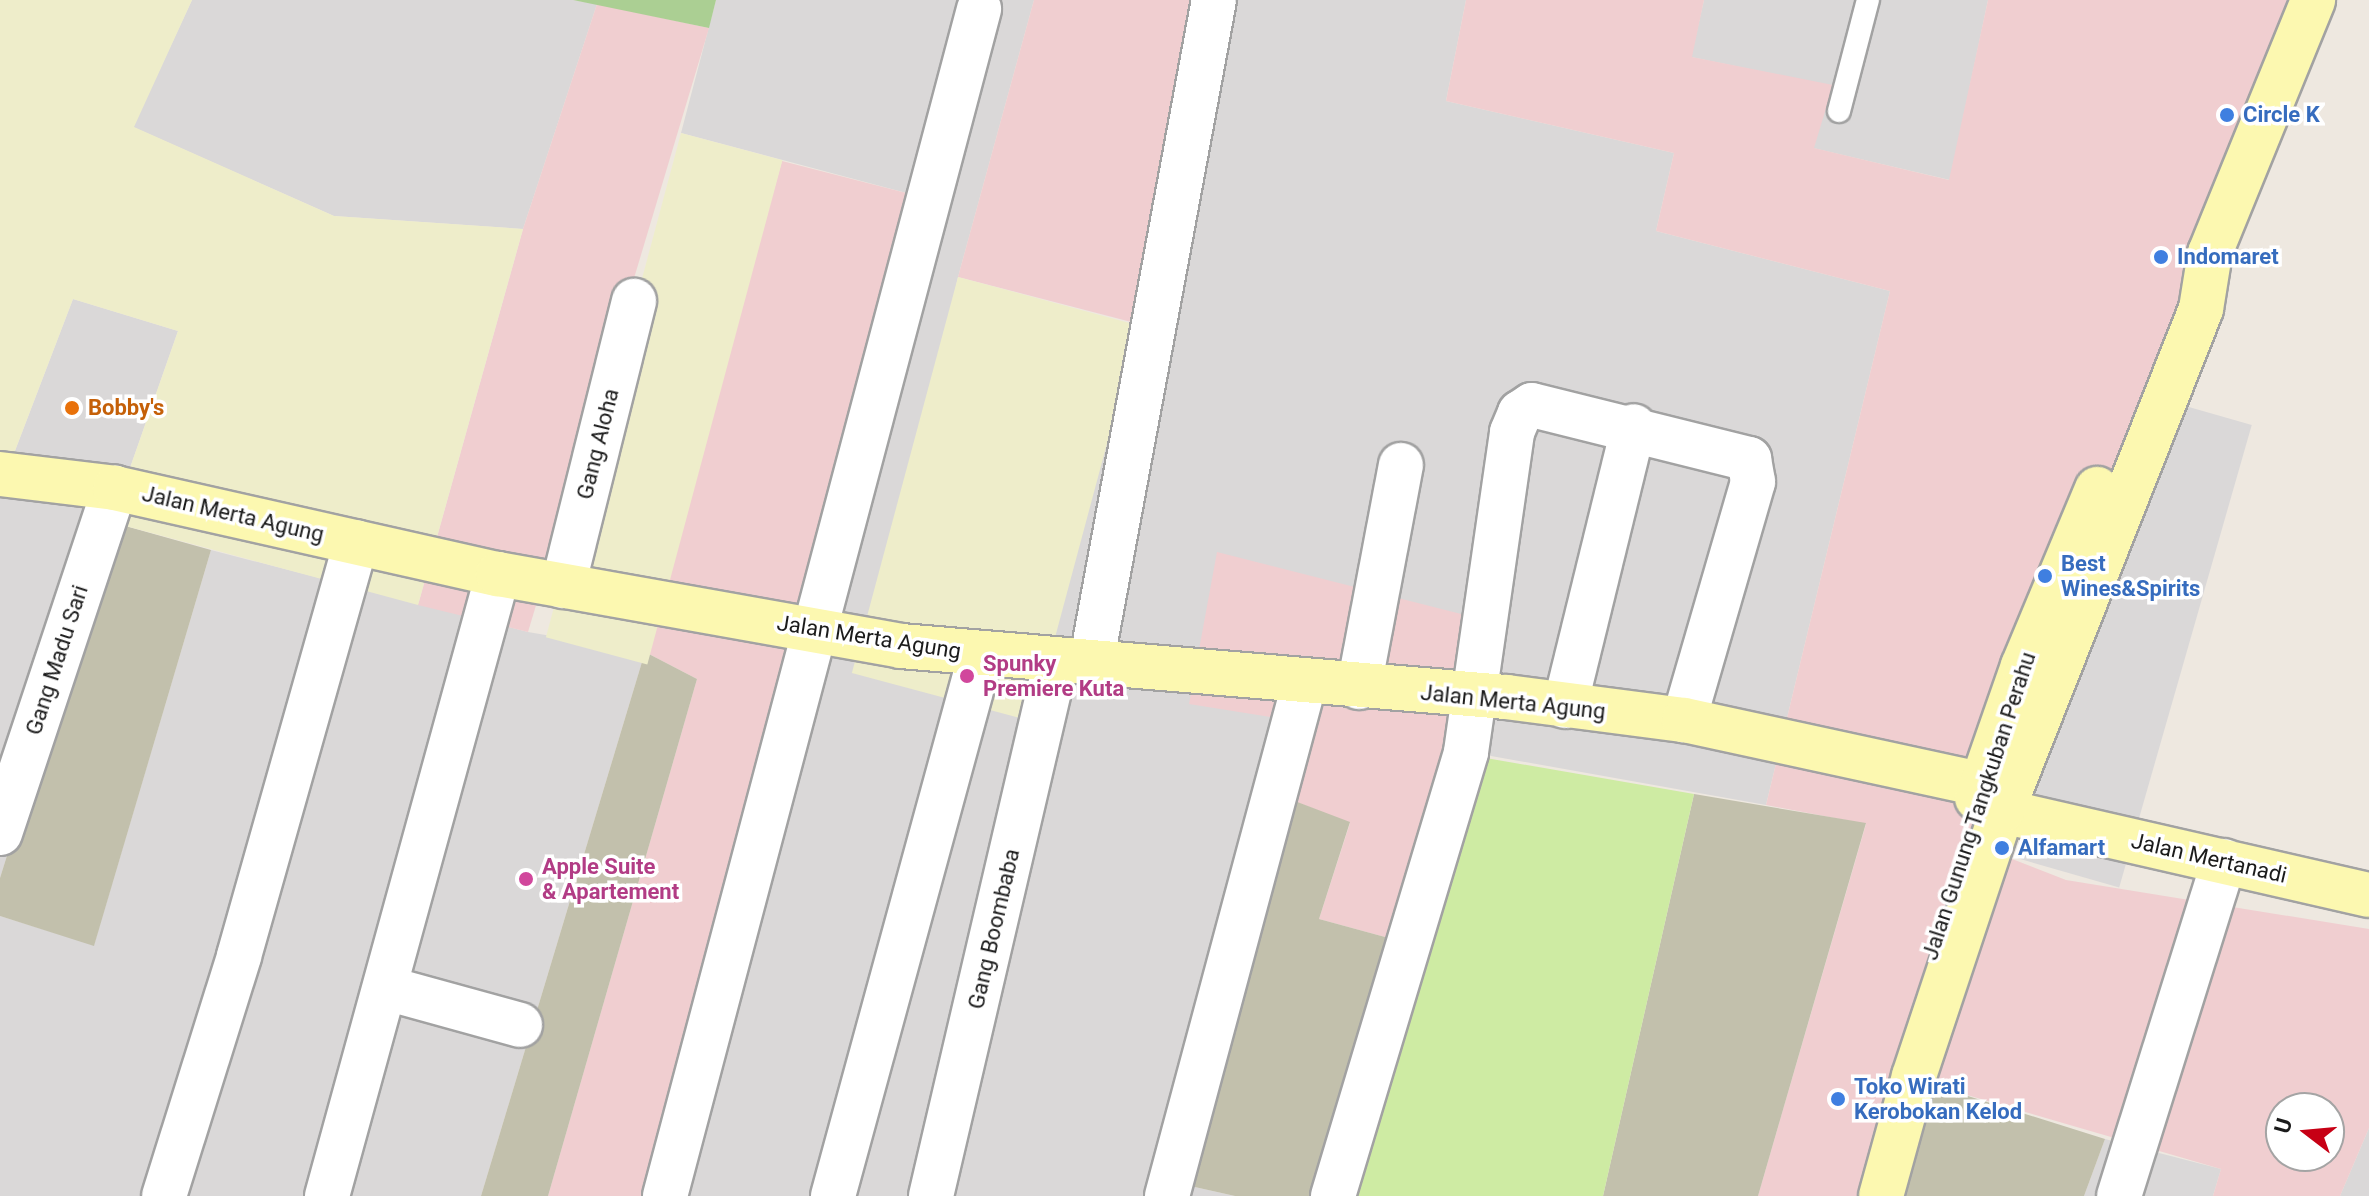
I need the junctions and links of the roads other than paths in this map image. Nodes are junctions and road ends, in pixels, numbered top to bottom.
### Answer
1 (1214, 0) edge
2 (1868, 0) edge
3 (2313, 0) edge
4 (979, 9) dead end
5 (1839, 111) dead end
6 (634, 301) dead end
7 (1634, 426) junction
8 (1401, 465) dead end
9 (0, 474) edge
10 (115, 488) junction
11 (356, 542) junction
12 (498, 574) junction
13 (563, 586) junction
14 (815, 630) junction
15 (981, 654) junction
16 (1074, 662) junction
17 (1305, 681) junction
18 (1359, 687) junction
19 (1474, 696) junction
20 (1565, 706) junction
21 (1684, 720) junction
22 (1992, 797) junction
23 (0, 833) edge
24 (2224, 861) junction
25 (2369, 895) edge
26 (386, 988) junction
27 (520, 1025) dead end
28 (164, 1196) edge
29 (327, 1196) edge
30 (665, 1196) edge
31 (833, 1196) edge
32 (931, 1196) edge
33 (1167, 1196) edge
34 (1333, 1196) edge
35 (1858, 1196) edge
36 (1881, 1196) edge
37 (2119, 1196) edge

1 - 16 street, Gang Boombaba
2 - 5 lane
3 - 22 street, Jalan Gunung Tangkuban Perahu
4 - 14 street
6 - 13 street, Gang Aloha
7 - 19 street
7 - 20 street
7 - 21 street
8 - 18 street
9 - 10 street, Jalan Merta Agung
10 - 11 street, Jalan Merta Agung
10 - 23 street, Gang Madu Sari
11 - 12 street, Jalan Merta Agung
11 - 28 street
12 - 13 street, Jalan Merta Agung
12 - 26 street
13 - 14 street, Jalan Merta Agung
14 - 15 street, Jalan Merta Agung
14 - 30 street
15 - 16 street, Jalan Merta Agung
15 - 31 street
16 - 17 street, Jalan Merta Agung
16 - 32 street, Gang Boombaba
17 - 18 street, Jalan Merta Agung
17 - 33 street
18 - 19 street, Jalan Merta Agung
19 - 20 street, Jalan Merta Agung
19 - 34 street
20 - 21 street, Jalan Merta Agung
21 - 22 street, Jalan Merta Agung
22 - 24 street, Jalan Mertanadi
22 - 35 street, Jalan Gunung Tangkuban Perahu
22 - 36 street, Jalan Gunung Tangkuban Perahu
24 - 25 street, Jalan Mertanadi
24 - 37 street
26 - 27 street
26 - 29 street

